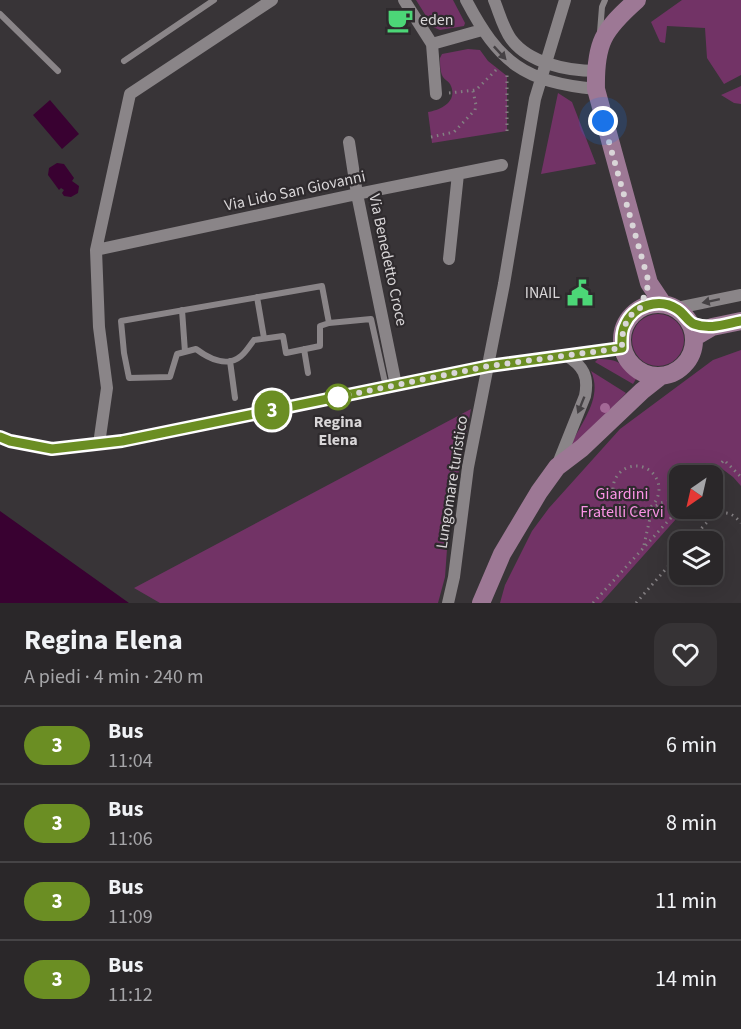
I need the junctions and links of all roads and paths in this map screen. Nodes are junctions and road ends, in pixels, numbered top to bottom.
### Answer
1 (214, 0) edge
2 (272, 0) edge
3 (404, 0) edge
4 (466, 0) edge
5 (494, 0) edge
6 (565, 0) edge
7 (605, 0) edge
8 (637, 0) edge
9 (0, 14) edge
10 (482, 30) junction
11 (432, 44) junction
12 (599, 45) junction
13 (124, 61) dead end
14 (512, 63) junction
15 (58, 71) dead end
16 (596, 80) junction
17 (473, 91) junction
18 (436, 94) joint
19 (507, 131) dead end
20 (431, 137) dead end
21 (349, 142) dead end
22 (502, 165) dead end
23 (458, 174) junction
24 (357, 194) junction
25 (96, 250) junction
26 (449, 259) dead end
27 (649, 283) junction
28 (741, 295) edge
29 (256, 297) junction
30 (663, 304) junction
31 (681, 307) dead end
32 (640, 308) junction
33 (182, 310) junction
34 (741, 321) edge
35 (329, 323) junction
36 (693, 330) junction
37 (264, 338) junction
38 (622, 348) junction
39 (304, 350) junction
40 (185, 352) junction
41 (567, 356) junction
42 (230, 361) junction
43 (489, 366) junction
44 (308, 373) dead end
45 (650, 381) junction
46 (391, 386) junction
47 (235, 398) dead end
48 (0, 436) edge
49 (99, 444) junction
50 (720, 465) edge
51 (557, 468) junction
52 (741, 477) edge
53 (669, 501) edge
54 (652, 508) junction
55 (670, 519) edge
56 (741, 524) edge
57 (700, 531) edge
58 (643, 549) junction
59 (669, 566) edge
60 (448, 603) edge
61 (481, 603) edge
62 (593, 603) edge
63 (636, 603) edge

1 - 13 lane
2 - 25 street
3 - 11 street
4 - 10 street
5 - 16 street
6 - 43 street, Lungomare turistico
7 - 12 lane
8 - 12 main road
9 - 15 lane
10 - 11 street
10 -> 14 street
11 - 18 street
12 - 16 main road
14 - 16 street
14 - 17 path
14 - 19 path
16 - 27 main road
17 - 18 path
17 - 20 path
21 - 24 street, Via Benedetto Croce
22 - 23 street, Via Lido San Giovanni
23 - 24 street, Via Lido San Giovanni
23 - 26 street
24 - 25 street, Via Lido San Giovanni
24 - 46 street, Via Benedetto Croce
25 - 49 street
27 - 30 main road
27 - 32 main road
28 -> 31 street
29 - 33 lane
29 - 35 lane
29 - 37 lane
30 - 32 main road
30 - 36 main road
32 - 38 main road
33 - 40 lane
33 - 40 lane
34 - 36 main road
35 - 39 lane
35 - 46 lane
36 - 45 main road
37 - 39 lane
37 - 42 lane
38 - 41 street
38 - 45 main road
39 - 44 lane
40 - 42 lane
41 - 43 street
41 -> 51 street
42 - 47 lane
43 - 46 street
43 - 60 street, Lungomare turistico
45 - 51 main road
46 - 49 street
48 - 49 street
50 - 52 path
51 - 61 main road
53 - 54 path
54 - 54 path
54 - 58 path
55 - 58 path
56 - 57 path
58 - 62 path
59 - 63 path

